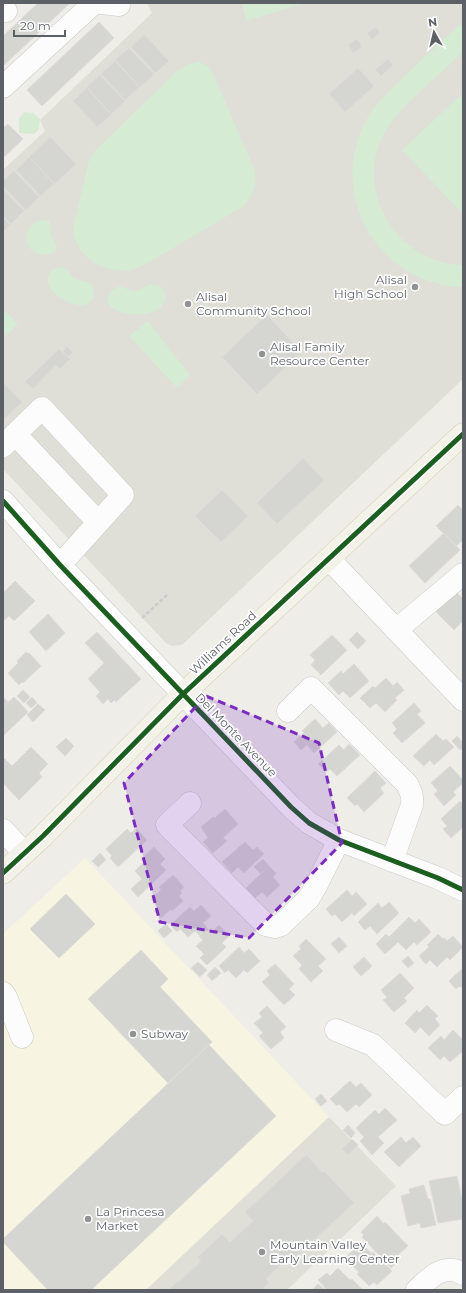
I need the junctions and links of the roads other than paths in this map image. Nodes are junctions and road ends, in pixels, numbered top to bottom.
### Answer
1 (94, 3) edge
2 (3, 87) edge
3 (463, 434) edge
4 (9, 440) edge
5 (3, 501) edge
6 (98, 522) junction
7 (329, 559) junction
8 (60, 565) junction
9 (463, 574) edge
10 (396, 630) junction
11 (183, 694) junction
12 (463, 700) edge
13 (288, 711) dead end
14 (190, 803) dead end
15 (3, 830) edge
16 (339, 840) junction
17 (24, 853) junction
18 (392, 861) junction
19 (3, 873) edge
20 (463, 890) edge
21 (3, 993) edge
22 (3, 1020) edge
23 (336, 1030) dead end
24 (463, 1097) edge
25 (463, 1274) edge
26 (417, 1290) edge

1 - 2 street
3 - 7 main road, Williams Road
4 - 6 street
4 - 6 street
5 - 8 street, Del Monte Avenue
6 - 8 street
7 - 10 street
7 - 11 main road, Williams Road
8 - 11 street, Del Monte Avenue
9 - 10 street
10 - 12 street
11 - 16 street, Del Monte Avenue
11 - 17 main road, Williams Road
13 - 18 street
14 - 16 street
15 - 17 street
16 - 18 street, Del Monte Avenue
17 - 19 main road, Williams Road
18 - 20 street, Del Monte Avenue
21 - 22 street
23 - 24 street
25 - 26 street

